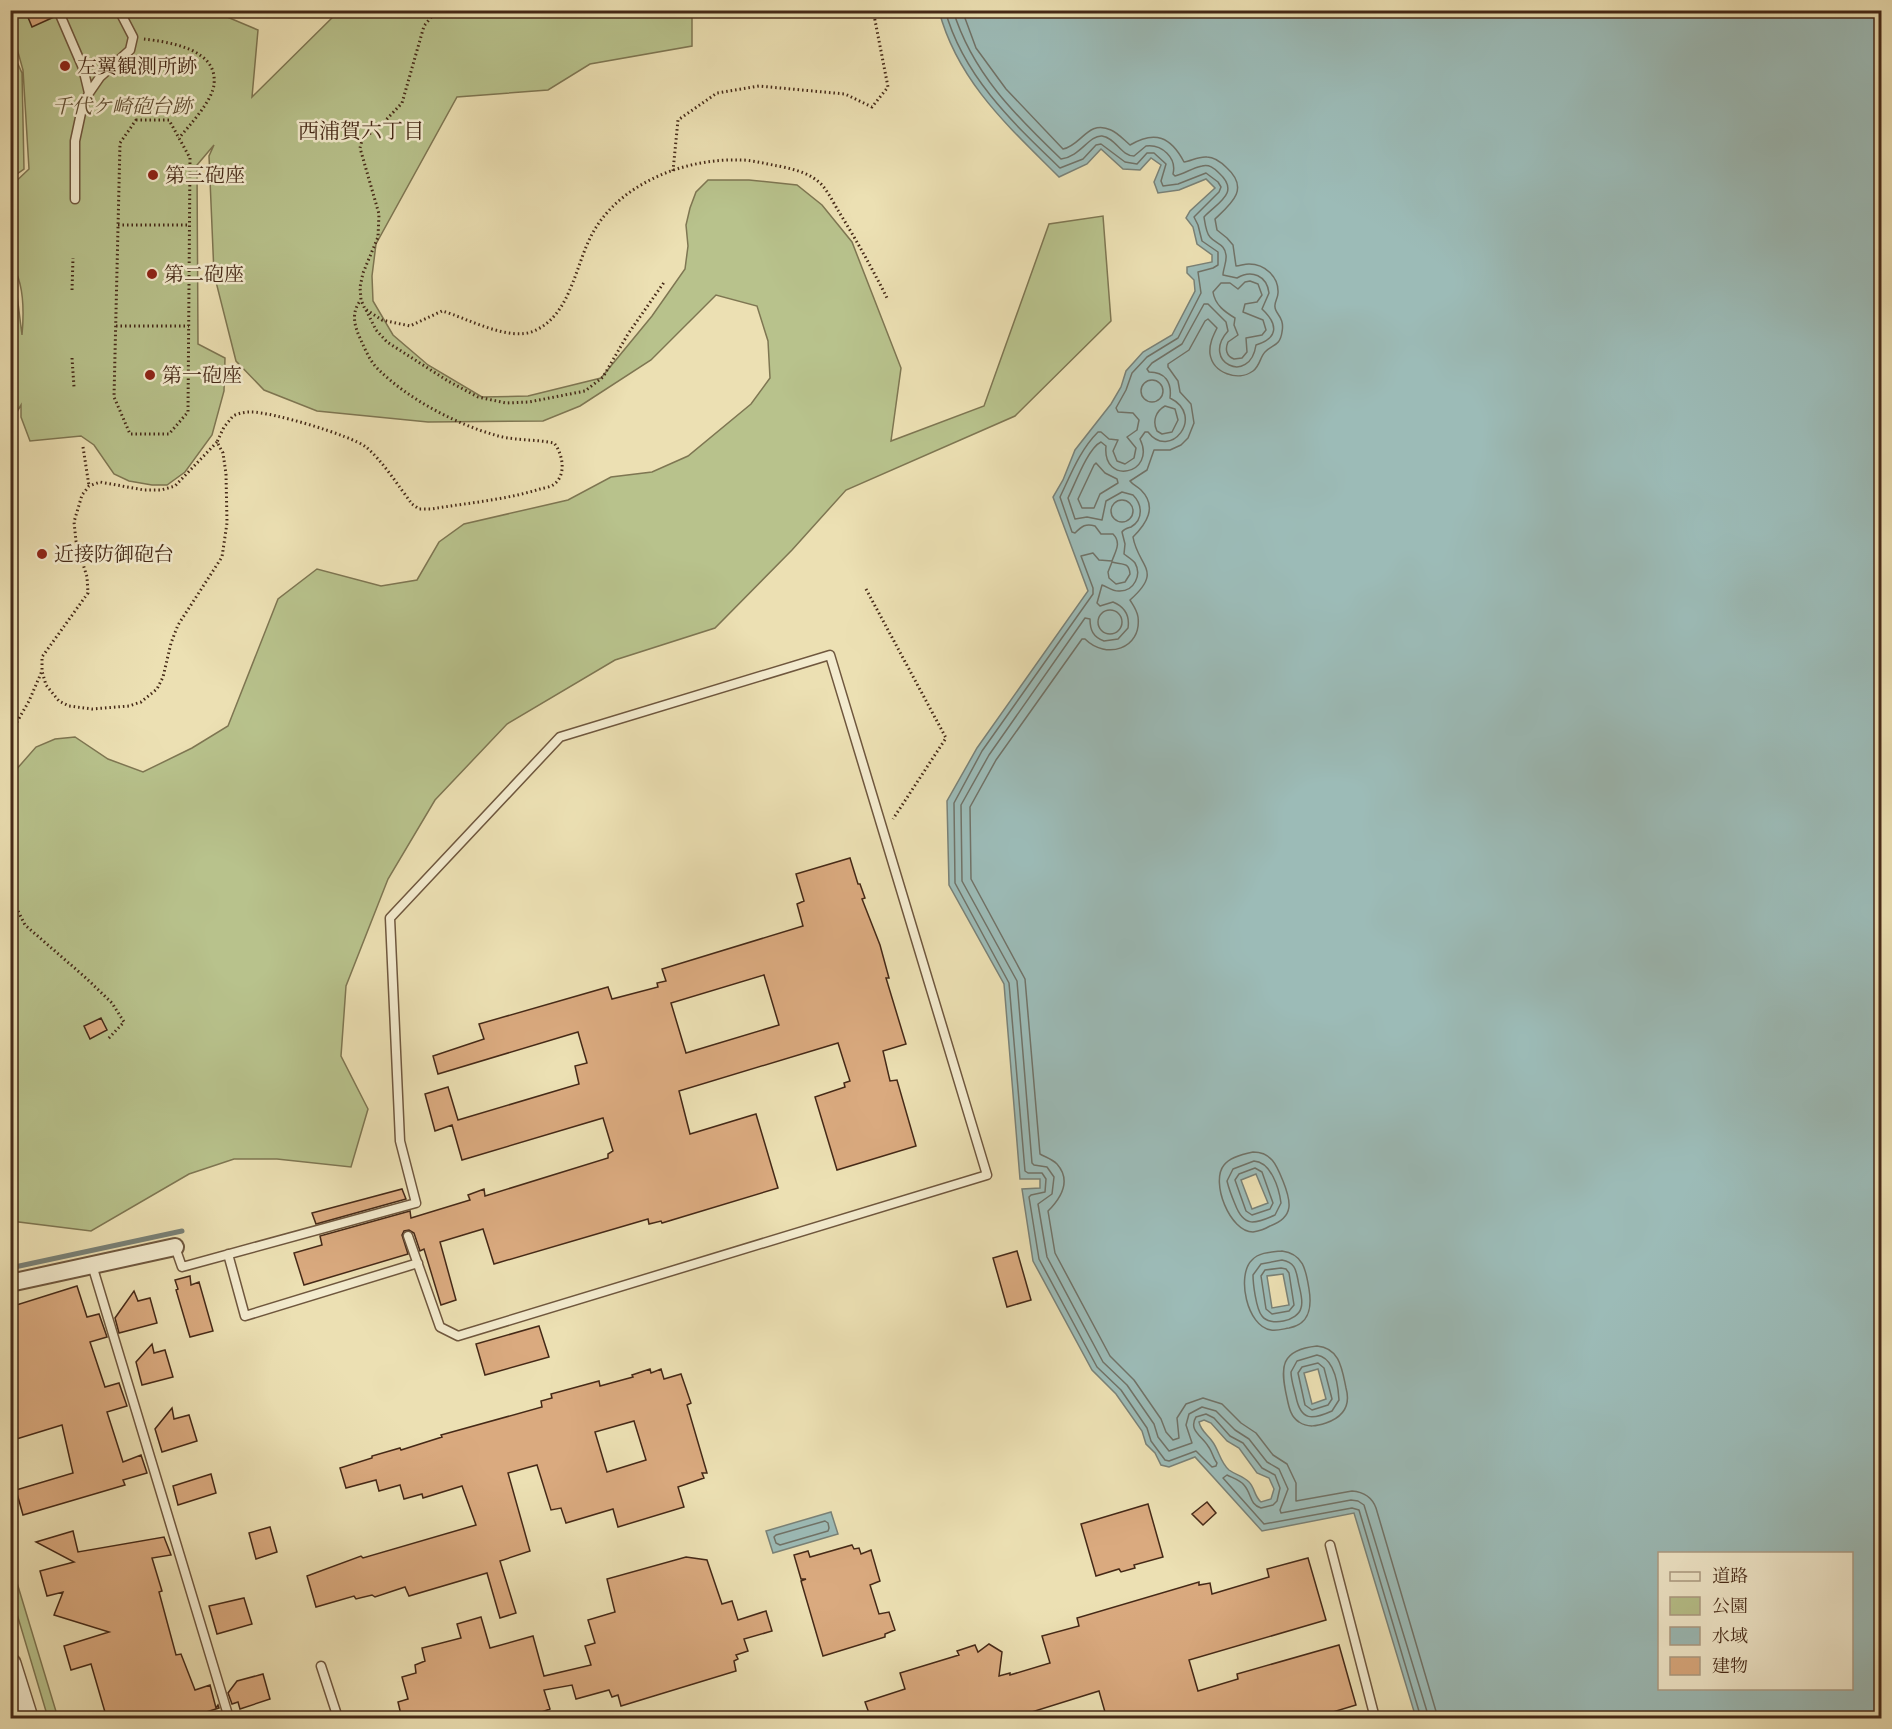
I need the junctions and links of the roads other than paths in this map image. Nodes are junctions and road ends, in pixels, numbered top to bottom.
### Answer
1 (58, 10) edge
2 (119, 10) edge
3 (89, 93) junction
4 (75, 199) dead end
5 (408, 1236) dead end
6 (175, 1247) joint
7 (228, 1254) junction
8 (418, 1263) junction
9 (92, 1266) junction
10 (10, 1283) edge
11 (1330, 1545) dead end
12 (10, 1664) edge
13 (321, 1666) dead end
14 (27, 1719) edge
15 (229, 1719) edge
16 (338, 1719) edge
17 (1375, 1719) edge

1 - 3 lane
2 - 3 lane
3 - 4 lane
5 - 8 lane
6 - 7 lane
6 - 9 street
7 - 8 lane
7 - 8 lane
9 - 10 street
9 - 15 lane
11 - 17 lane
12 - 14 street
13 - 16 lane

